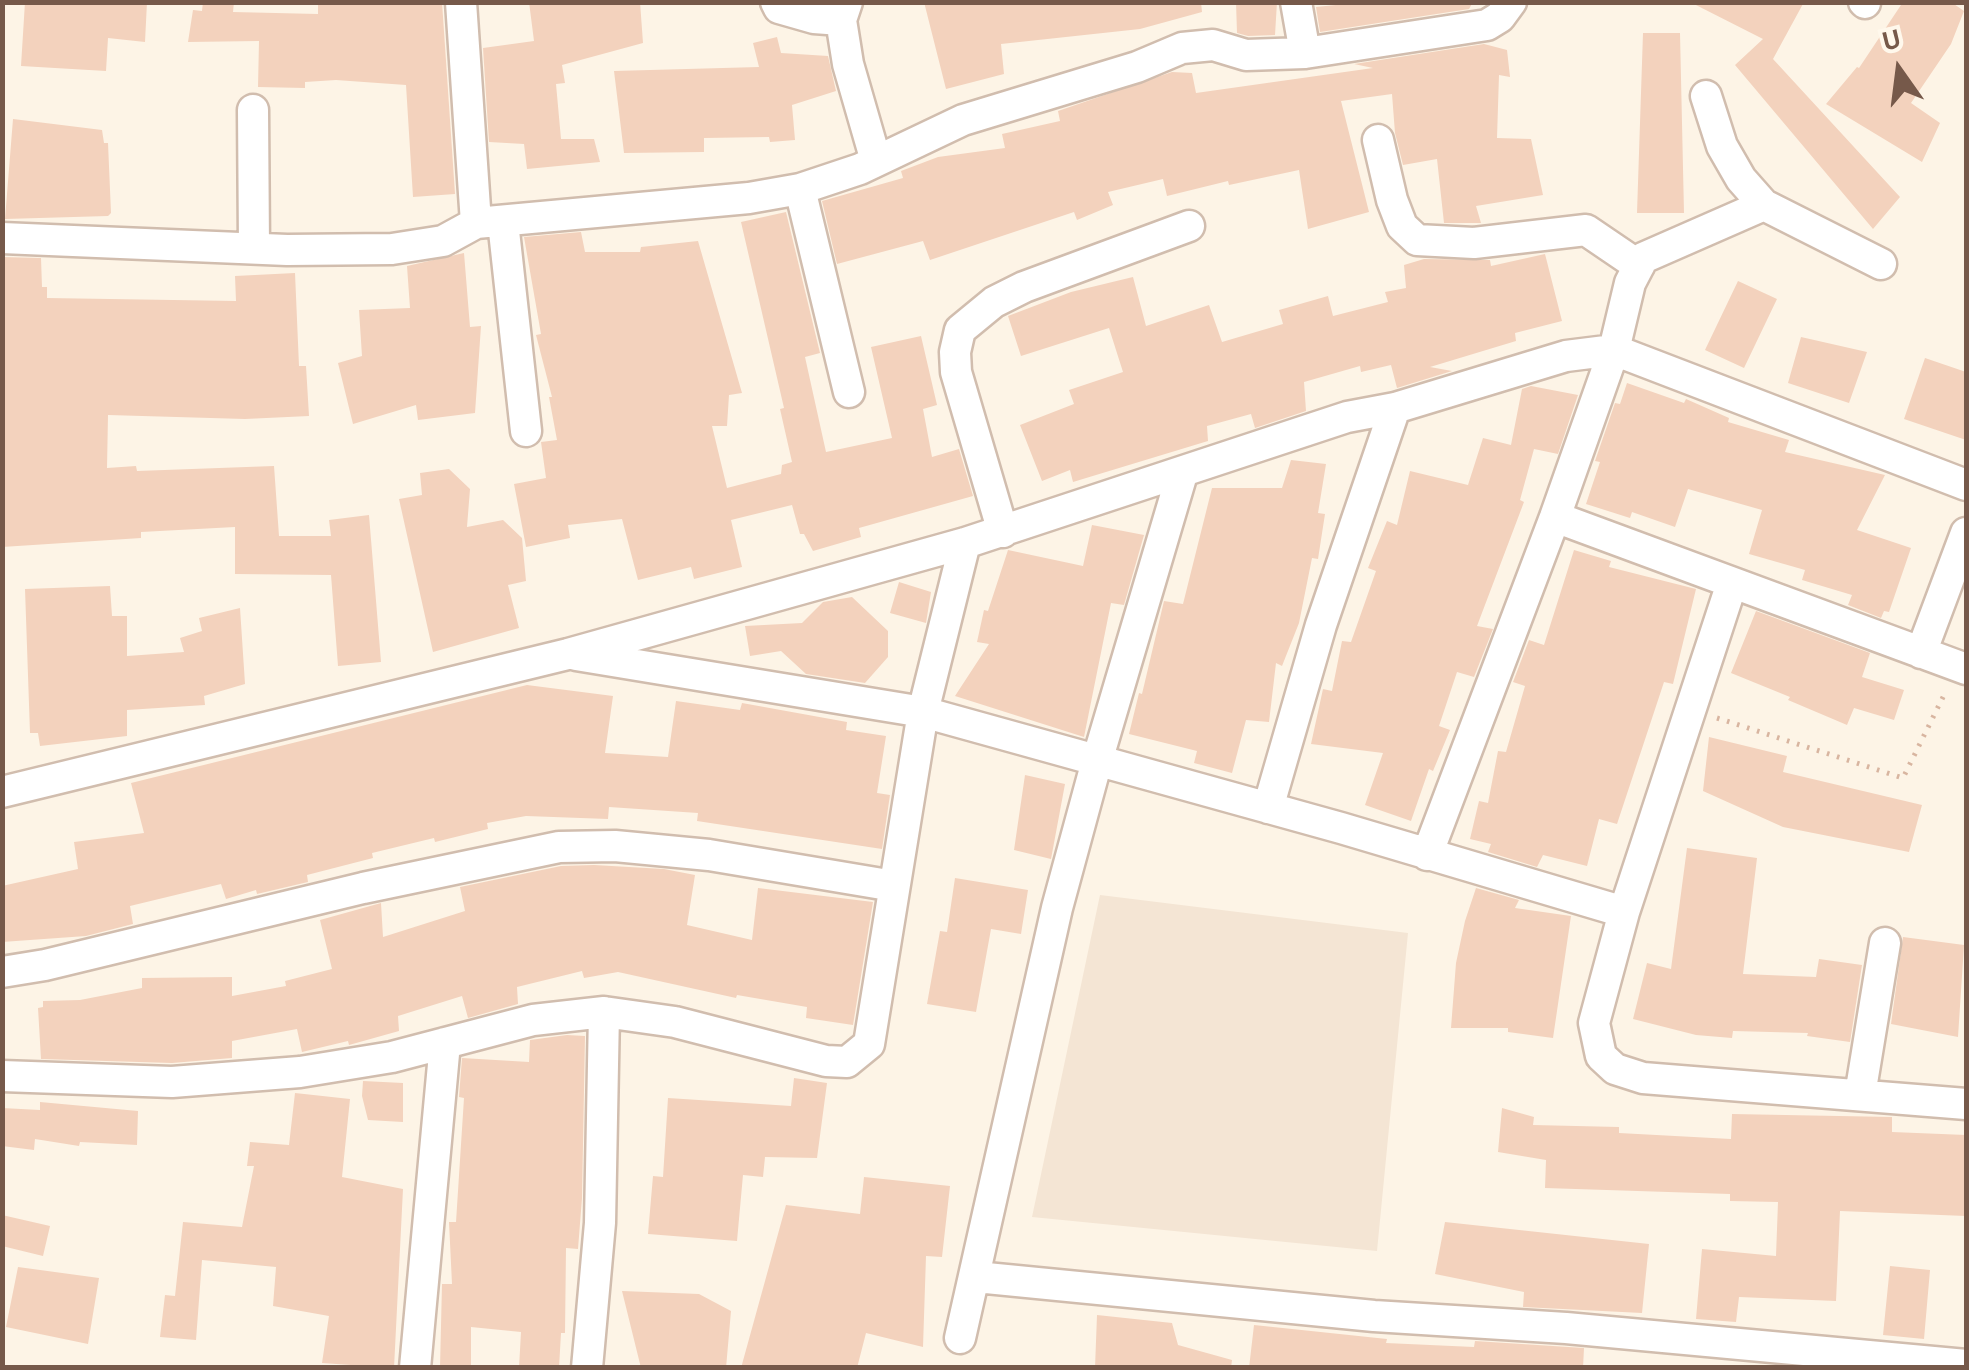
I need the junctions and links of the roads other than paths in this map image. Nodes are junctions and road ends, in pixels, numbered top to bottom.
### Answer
1 (461, 2) edge
2 (776, 2) edge
3 (1296, 2) edge
4 (1511, 2) edge
5 (844, 11) edge
6 (1305, 53) junction
7 (1706, 96) dead end
8 (253, 110) dead end
9 (1378, 140) dead end
10 (876, 161) junction
11 (800, 189) junction
12 (1764, 205) junction
13 (489, 222) junction
14 (1189, 226) dead end
15 (2, 238) edge
16 (254, 247) junction
17 (1881, 264) dead end
18 (1639, 266) junction
19 (1614, 350) junction
20 (849, 392) dead end
21 (1394, 408) junction
22 (526, 431) dead end
23 (1182, 474) junction
24 (1966, 486) edge
25 (1555, 517) junction
26 (1003, 532) junction
27 (1966, 532) edge
28 (964, 544) junction
29 (1732, 584) junction
30 (1921, 652) junction
31 (568, 654) junction
32 (1962, 667) edge
33 (923, 712) junction
34 (1096, 761) junction
35 (2, 792) edge
36 (1268, 808) junction
37 (1428, 855) junction
38 (894, 886) junction
39 (1624, 912) junction
40 (1884, 943) dead end
41 (2, 972) edge
42 (604, 1012) junction
43 (445, 1043) junction
44 (2, 1076) edge
45 (1860, 1094) junction
46 (1966, 1104) edge
47 (976, 1277) junction
48 (960, 1338) dead end
49 (1966, 1365) edge
50 (415, 1368) edge
51 (587, 1368) edge

1 - 13 street
2 - 5 street
3 - 6 street
4 - 6 street
5 - 10 street
6 - 10 street
7 - 12 street
8 - 16 street
9 - 18 street
10 - 11 street
11 - 13 street
11 - 20 street
12 - 17 street
12 - 18 street
13 - 16 street
13 - 22 street
14 - 26 street
15 - 16 street
18 - 19 street
19 - 21 street
19 - 24 street
19 - 25 street
21 - 23 street
21 - 36 street
23 - 26 street
23 - 34 street
25 - 29 street
25 - 37 street
26 - 28 street
27 - 30 street
28 - 31 street
28 - 33 street
29 - 30 street
29 - 39 street
30 - 32 street
31 - 33 street
31 - 35 street
33 - 34 street
33 - 38 street
34 - 36 street
34 - 47 street
36 - 37 street
37 - 39 street
38 - 41 street
38 - 42 street
39 - 45 street
40 - 45 street
42 - 43 street
42 - 51 street
43 - 44 street
43 - 50 street
45 - 46 street
47 - 48 street
47 - 49 street

